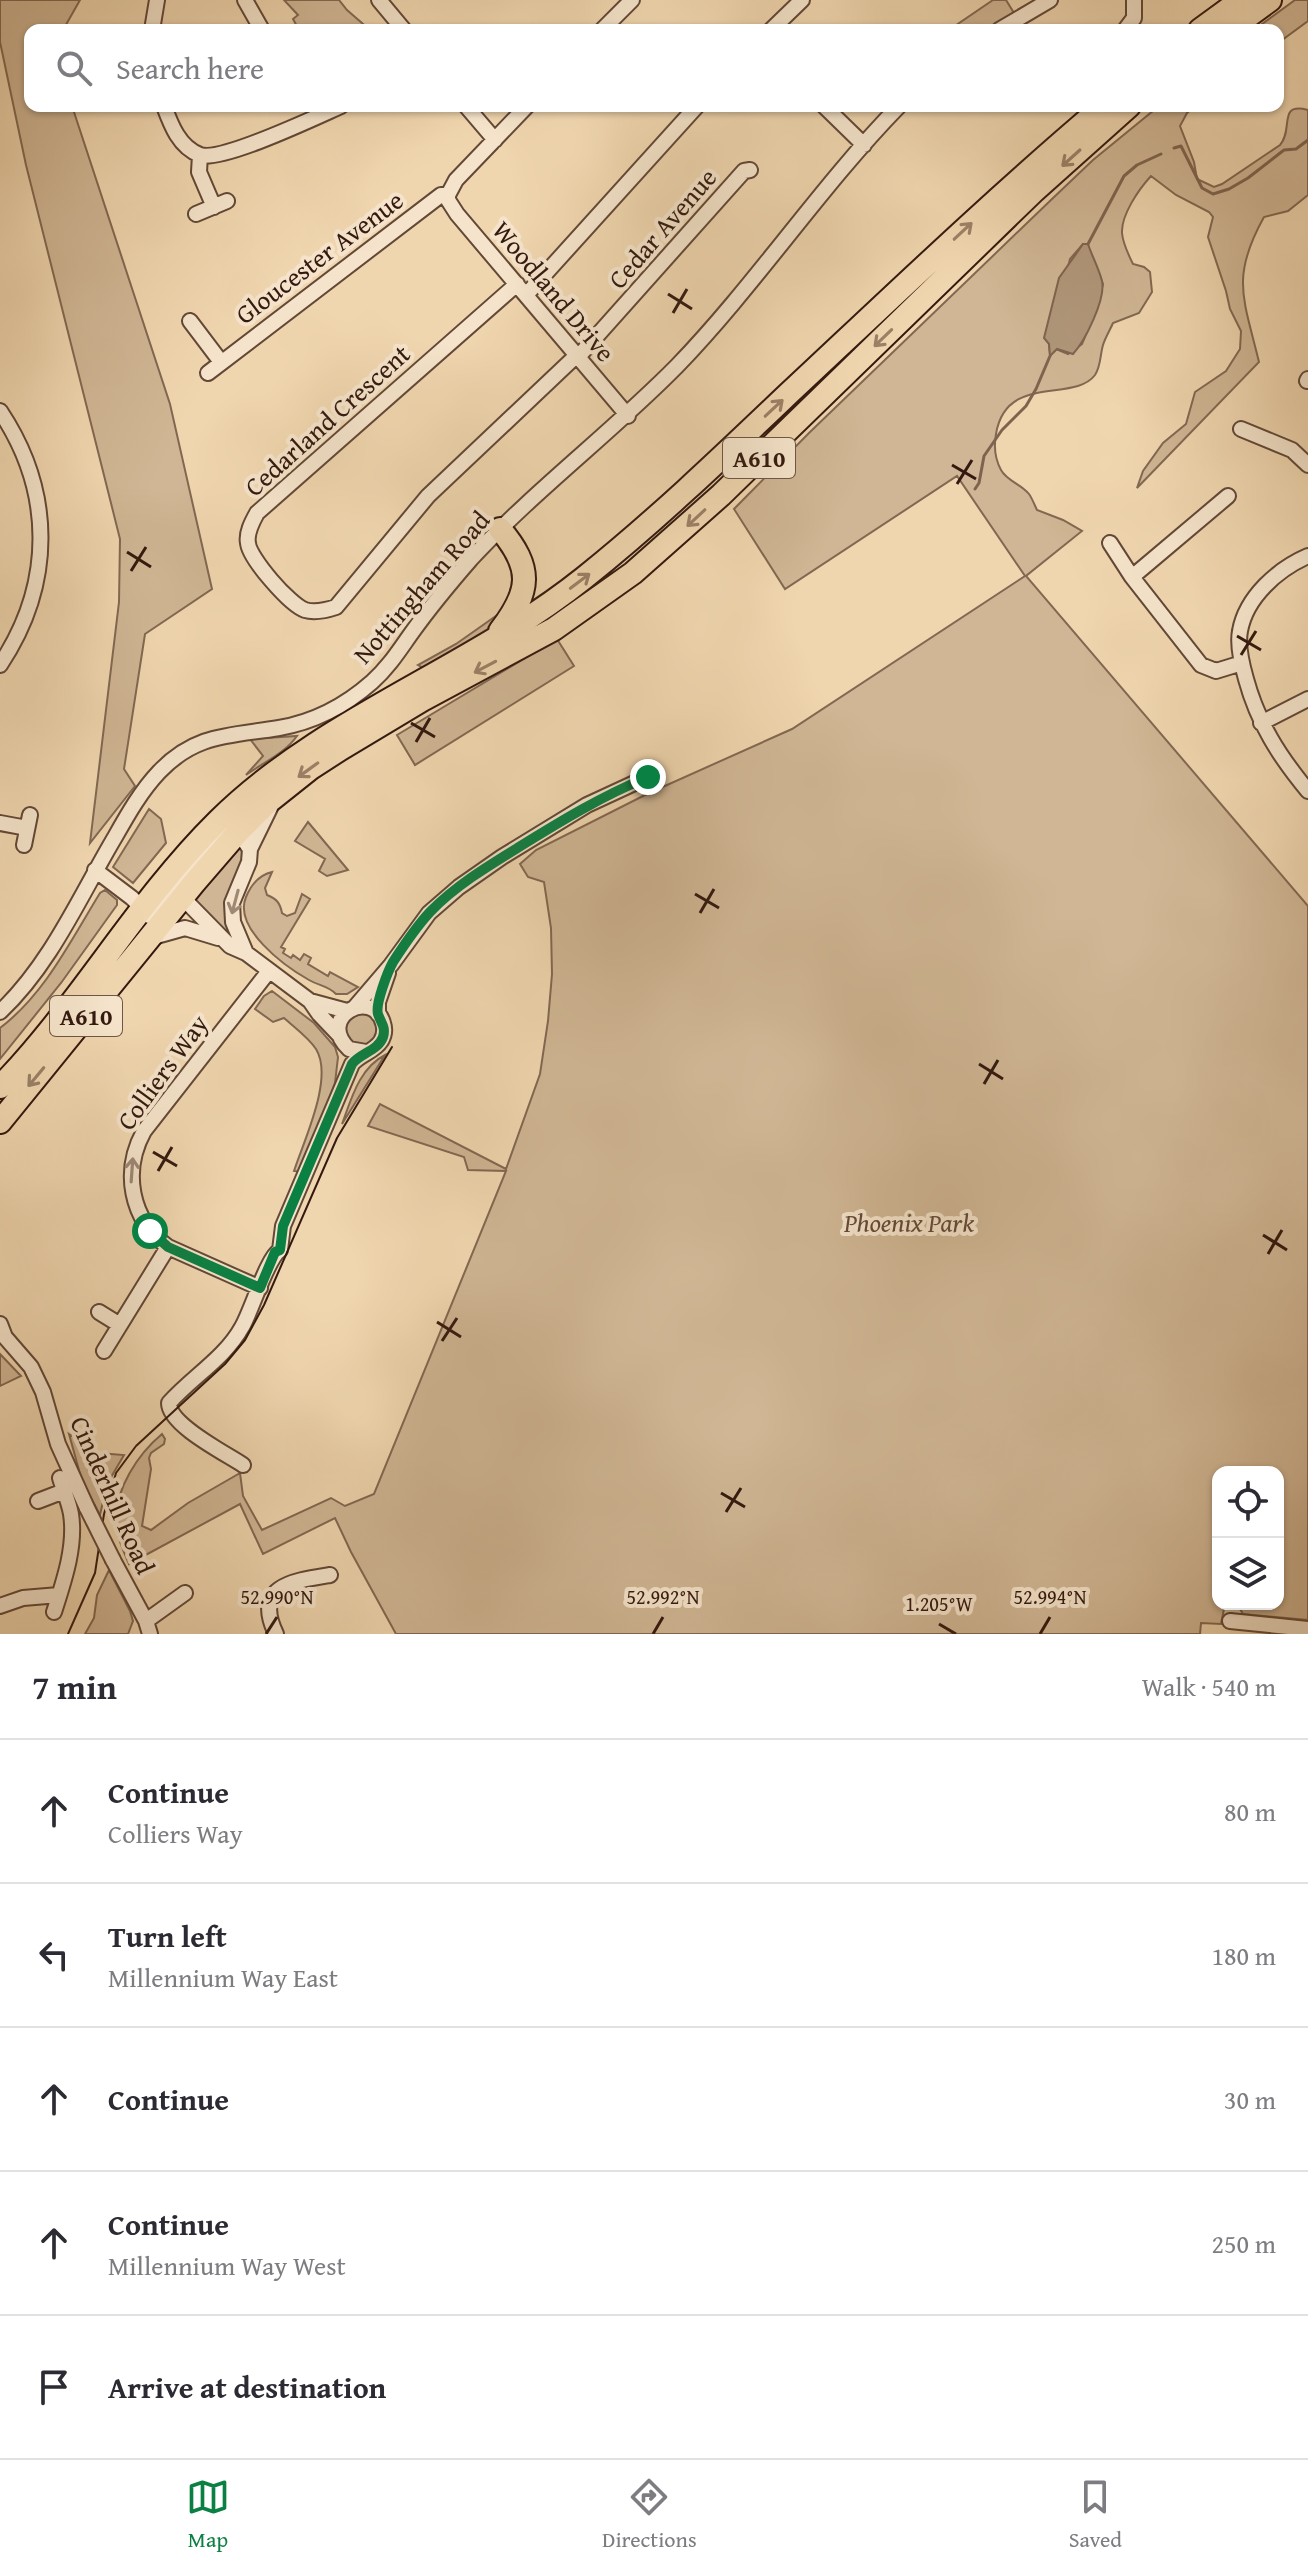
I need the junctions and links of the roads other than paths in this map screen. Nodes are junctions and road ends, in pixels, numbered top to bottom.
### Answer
1 (157, 0) edge
2 (245, 0) edge
3 (379, 0) edge
4 (632, 0) edge
5 (802, 0) edge
6 (1050, 0) edge
7 (1134, 0) edge
8 (1241, 0) edge
9 (1270, 0) edge
10 (153, 24) edge
11 (259, 24) edge
12 (399, 24) edge
13 (608, 24) edge
14 (777, 24) edge
15 (1009, 24) edge
16 (1130, 24) edge
17 (1208, 24) edge
18 (1237, 24) edge
19 (166, 112) edge
20 (471, 112) edge
21 (521, 112) edge
22 (691, 112) edge
23 (830, 112) edge
24 (894, 112) edge
25 (1097, 112) edge
26 (1122, 112) edge
27 (308, 113) edge
28 (495, 140) junction
29 (864, 145) junction
30 (200, 155) junction
31 (750, 170) dead end
32 (448, 195) junction
33 (196, 214) dead end
34 (521, 290) junction
35 (190, 321) dead end
36 (577, 356) junction
37 (221, 362) junction
38 (208, 373) dead end
39 (0, 411) edge
40 (628, 416) junction
41 (1241, 429) dead end
42 (1308, 465) edge
43 (1228, 496) dead end
44 (500, 529) junction
45 (1110, 543) dead end
46 (1308, 556) edge
47 (1132, 577) junction
48 (525, 584) junction
49 (553, 600) junction
50 (492, 641) junction
51 (1242, 663) junction
52 (0, 665) edge
53 (1308, 699) edge
54 (1261, 723) junction
55 (654, 774) dead end
56 (1308, 791) edge
57 (0, 823) edge
58 (244, 841) junction
59 (24, 845) dead end
60 (95, 870) junction
61 (175, 887) junction
62 (150, 923) junction
63 (222, 939) junction
64 (246, 953) junction
65 (391, 965) junction
66 (269, 971) junction
67 (310, 1001) junction
68 (351, 1009) junction
69 (0, 1012) edge
70 (378, 1014) junction
71 (339, 1035) junction
72 (366, 1052) junction
73 (0, 1087) edge
74 (0, 1122) edge
75 (168, 1247) junction
76 (260, 1288) junction
77 (99, 1312) dead end
78 (120, 1325) junction
79 (2, 1332) edge
80 (104, 1351) dead end
81 (243, 1465) dead end
82 (38, 1501) dead end
83 (330, 1575) dead end
84 (185, 1593) dead end
85 (59, 1595) junction
86 (0, 1606) edge
87 (54, 1612) dead end
88 (1230, 1623) edge
89 (1308, 1629) edge
90 (148, 1630) edge
91 (276, 1634) edge

1 - 10 street
2 - 11 street
3 - 12 street
4 - 13 street
5 - 14 street
6 - 15 street
7 - 16 street
8 - 17 highway
9 - 18 highway
19 - 30 street
20 - 28 street
21 - 28 street
22 - 34 street
23 - 29 street
24 - 29 street, Nottingham Road
49 -> 25 highway, A610
26 -> 58 highway, A610
27 - 30 street
28 - 32 street
29 - 40 street, Nottingham Road
30 - 33 street
31 - 36 street, Cedar Avenue
32 - 34 street, Woodland Drive
32 - 37 street, Gloucester Avenue
34 - 36 street, Woodland Drive
34 - 36 street, Cedarland Crescent
35 - 37 street
36 - 40 street, Woodland Drive
37 - 38 street, Gloucester Avenue
39 - 52 street
40 - 44 street, Nottingham Road
41 - 42 street
43 - 47 street
44 - 48 highway
44 - 60 street, Nottingham Road
45 - 47 street
46 - 51 street
47 - 51 street
48 - 49 highway
48 - 50 highway
49 - 50 highway, A610
50 - 61 highway, A610
51 - 54 street
53 - 54 street
54 - 56 street
55 - 65 street
57 - 59 street
58 - 61 highway, A610
58 -> 64 street
60 - 62 street
60 - 69 street, Nottingham Road
61 - 62 highway, A610
61 - 63 street
62 - 63 street
62 - 73 highway, A610
62 -> 74 highway, A610
63 - 64 street
64 - 66 street
65 - 68 street
65 - 70 street
66 - 67 street
75 -> 66 street, Colliers Way
67 - 68 street
67 - 71 street
68 - 70 street
68 - 71 street
70 - 72 street
71 - 72 street
72 - 76 street
75 - 76 street, Colliers Way
75 - 78 street
76 - 81 street
77 - 78 street
78 - 80 street
79 - 90 street, Cinderhill Road, bridge
82 - 85 street
83 - 91 street
84 - 90 street
85 - 86 street
85 - 87 street
88 - 89 street

